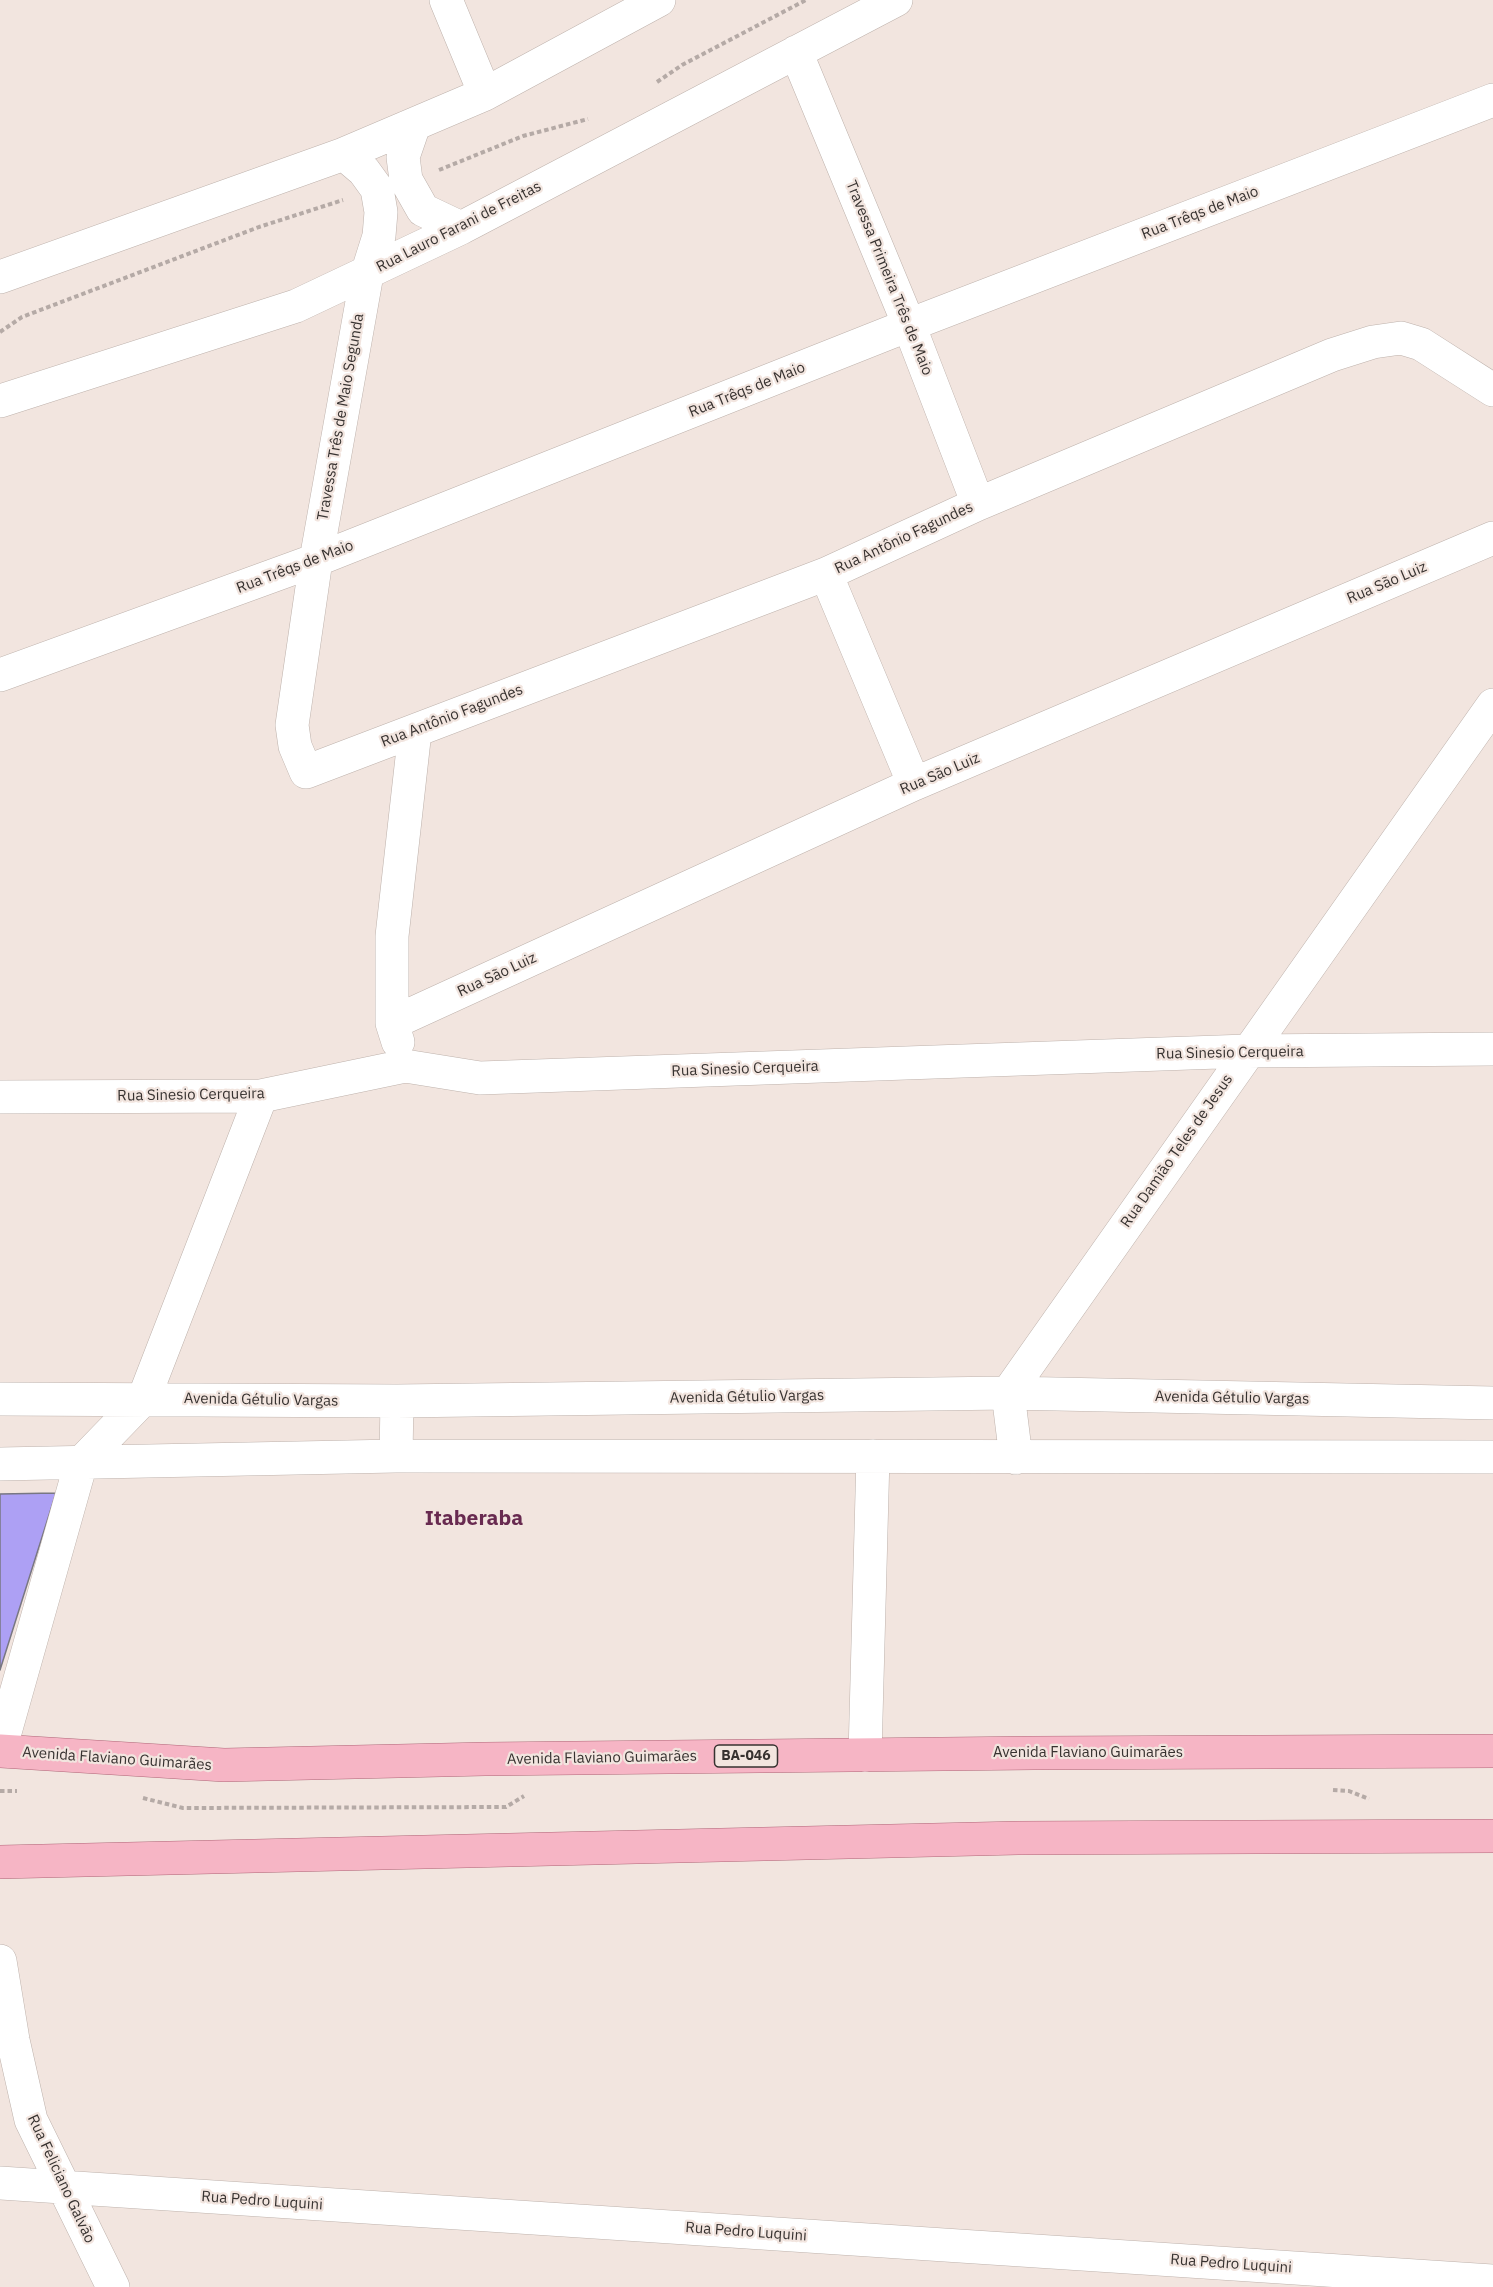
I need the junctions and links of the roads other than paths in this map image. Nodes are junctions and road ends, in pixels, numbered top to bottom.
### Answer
1 (446, 0) edge
2 (659, 0) edge
3 (896, 0) edge
4 (796, 52) junction
5 (485, 94) junction
6 (1493, 100) edge
7 (414, 125) junction
8 (344, 154) junction
9 (461, 228) junction
10 (367, 274) junction
11 (0, 277) edge
12 (909, 325) junction
13 (1493, 390) edge
14 (0, 401) edge
15 (978, 504) junction
16 (1493, 538) edge
17 (316, 560) junction
18 (825, 574) junction
19 (0, 675) edge
20 (1493, 705) edge
21 (415, 731) junction
22 (306, 772) joint
23 (914, 784) junction
24 (392, 1023) junction
25 (1493, 1049) edge
26 (1247, 1051) junction
27 (405, 1066) junction
28 (261, 1095) junction
29 (0, 1097) edge
30 (1008, 1393) junction
31 (144, 1398) junction
32 (0, 1399) edge
33 (397, 1401) junction
34 (1493, 1403) edge
35 (396, 1456) junction
36 (873, 1456) junction
37 (1493, 1457) edge
38 (1016, 1458) junction
39 (81, 1463) junction
40 (0, 1464) edge
41 (0, 1751) edge
42 (1493, 1751) edge
43 (864, 1755) junction
44 (1493, 1836) edge
45 (0, 1862) edge
46 (0, 1961) edge
47 (0, 2183) edge
48 (63, 2188) junction
49 (1493, 2281) edge
50 (113, 2287) edge

1 - 5 street
2 - 5 street
3 - 4 street, Rua Lauro Farani de Freitas
4 - 9 street, Rua Lauro Farani de Freitas
4 - 12 street, Travessa Primeira Três de Maio
5 - 7 street
6 - 12 street, Rua Trêqs de Maio
7 - 8 street
7 - 9 street
8 - 10 street, Travessa Três de Maio Segunda
8 - 11 street
9 - 10 street, Rua Lauro Farani de Freitas
10 - 14 street, Rua Lauro Farani de Freitas
10 - 17 street, Travessa Três de Maio Segunda
12 - 15 street, Travessa Primeira Três de Maio
12 - 17 street, Rua Trêqs de Maio
13 - 15 street, Rua Antônio Fagundes
15 - 18 street, Rua Antônio Fagundes
16 - 23 street, Rua São Luiz
17 - 19 street, Rua Trêqs de Maio
17 - 22 street, Travessa Três de Maio Segunda
18 - 21 street, Rua Antônio Fagundes
18 - 23 street
20 - 26 street, Rua Damião Teles de Jesus
21 - 22 street, Rua Antônio Fagundes
21 - 24 street
23 - 24 street, Rua São Luiz
24 - 27 street
25 - 26 street, Rua Sinesio Cerqueira
26 - 27 street, Rua Sinesio Cerqueira
26 - 30 street, Rua Damião Teles de Jesus
27 - 28 street, Rua Sinesio Cerqueira
28 - 29 street, Rua Sinesio Cerqueira
28 - 31 street
30 - 33 street, Avenida Gétulio Vargas
30 - 34 street, Avenida Gétulio Vargas
30 - 38 street
31 - 32 street, Avenida Gétulio Vargas
31 - 33 street, Avenida Gétulio Vargas
31 - 39 street
33 - 35 street
35 - 36 street
35 - 39 street
36 - 38 street
36 - 43 street
37 - 38 street
39 - 40 street
39 - 41 street
41 - 43 main road, Avenida Flaviano Guimarães / BA-046
42 - 43 main road, Avenida Flaviano Guimarães / BA-046
44 - 45 main road
46 - 48 street, Rua Feliciano Galvão
47 - 48 street, Rua Pedro Luquini
48 - 49 street, Rua Pedro Luquini
48 - 50 street, Rua Feliciano Galvão

